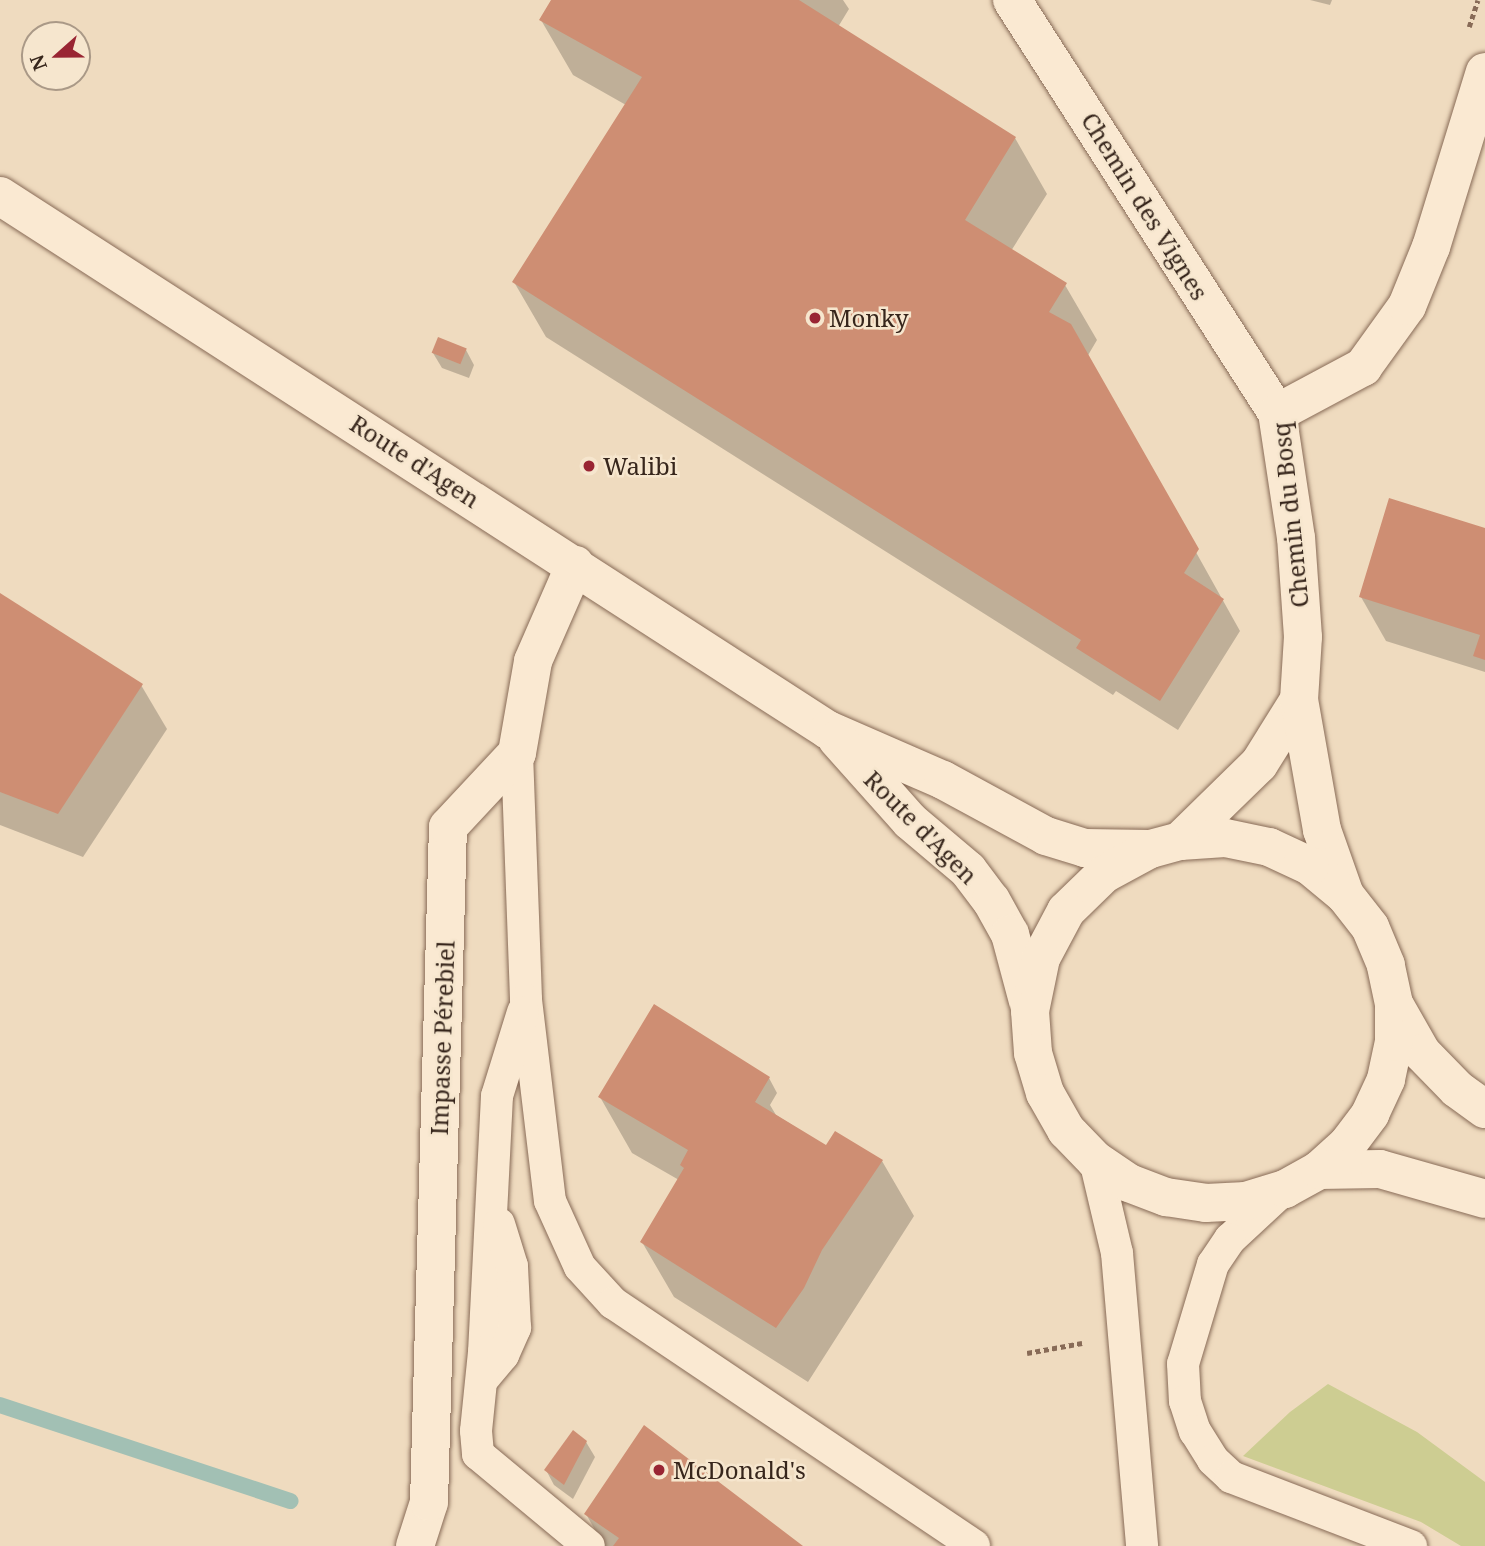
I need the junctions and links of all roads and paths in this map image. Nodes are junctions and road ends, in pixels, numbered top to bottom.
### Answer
1 (1012, 0) edge
2 (1485, 72) edge
3 (0, 196) edge
4 (1276, 413) junction
5 (575, 565) junction
6 (1299, 700) junction
7 (828, 730) junction
8 (517, 753) junction
9 (1165, 845) junction
10 (1345, 895) junction
11 (526, 1000) junction
12 (1394, 1004) junction
13 (1030, 1011) junction
14 (1485, 1109) edge
15 (1095, 1160) junction
16 (1319, 1170) junction
17 (1284, 1189) junction
18 (1485, 1199) edge
19 (1094, 1341) dead end
20 (1027, 1353) dead end
21 (415, 1546) edge
22 (590, 1546) edge
23 (974, 1546) edge
24 (1142, 1546) edge
25 (1411, 1546) edge

1 - 4 main road, Chemin des Vignes
2 - 4 main road, Chemin du Bosq
3 - 5 main road, Route d'Agen
4 - 6 main road, Chemin du Bosq
5 - 7 main road, Route d'Agen
5 - 8 main road
6 - 9 main road, Chemin du Bosq
6 - 10 main road, Chemin du Bosq
7 - 9 main road, Route d'Agen
7 - 13 main road, Route d'Agen
8 - 11 lane
8 - 21 main road, Impasse Pérebiel
9 - 10 main road, Route d'Agen
9 - 13 main road
10 - 12 main road
11 - 22 lane
11 - 23 lane
12 - 14 main road
12 - 16 main road
13 - 15 main road
15 - 17 main road
15 - 24 lane
16 - 17 main road
16 - 18 main road
17 - 25 lane
19 - 20 path

